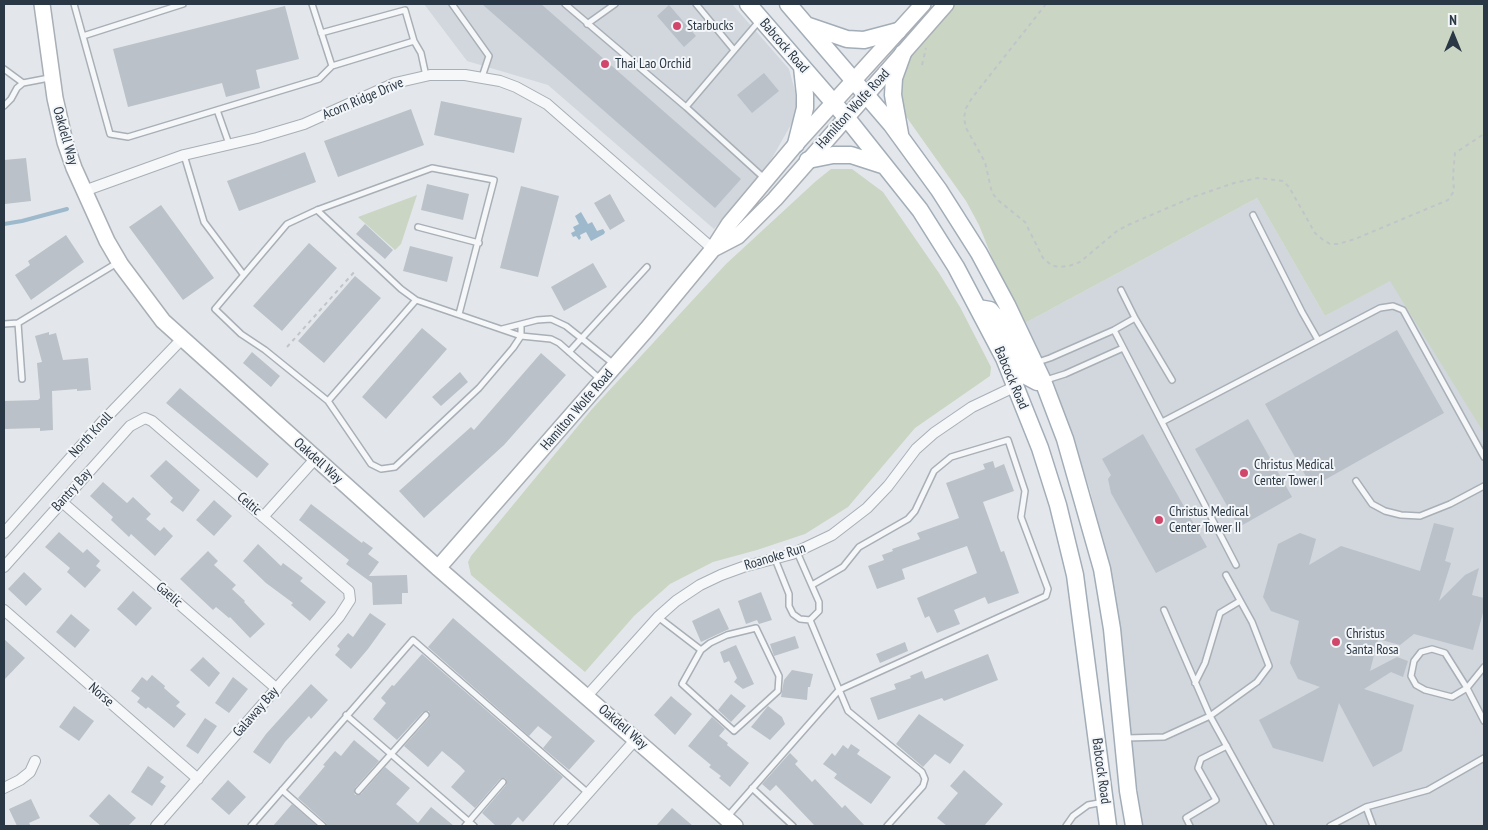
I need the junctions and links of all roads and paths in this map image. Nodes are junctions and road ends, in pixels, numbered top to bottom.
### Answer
1 (42, 4) edge
2 (74, 4) edge
3 (182, 4) edge
4 (312, 4) edge
5 (452, 4) edge
6 (565, 4) edge
7 (615, 4) edge
8 (696, 4) edge
9 (748, 4) edge
10 (788, 4) edge
11 (923, 4) edge
12 (946, 4) edge
13 (1046, 4) edge
14 (761, 19) junction
15 (588, 24) junction
16 (805, 24) junction
17 (898, 31) junction
18 (321, 33) junction
19 (83, 36) junction
20 (414, 41) junction
21 (734, 50) junction
22 (903, 53) junction
23 (332, 66) junction
24 (802, 66) junction
25 (4, 69) edge
26 (426, 76) junction
27 (482, 77) junction
28 (51, 78) junction
29 (852, 81) junction
30 (23, 83) junction
31 (865, 95) junction
32 (833, 102) junction
33 (4, 106) edge
34 (686, 107) junction
35 (217, 110) junction
36 (846, 117) junction
37 (1484, 134) edge
38 (902, 139) junction
39 (229, 144) junction
40 (796, 144) junction
41 (184, 155) junction
42 (808, 160) junction
43 (885, 166) junction
44 (766, 180) junction
45 (84, 191) junction
46 (317, 210) junction
47 (1253, 215) dead end
48 (418, 228) dead end
49 (479, 243) junction
50 (713, 249) junction
51 (119, 262) junction
52 (647, 267) dead end
53 (356, 270) dead end
54 (243, 274) junction
55 (1121, 290) dead end
56 (416, 300) junction
57 (978, 308) junction
58 (459, 314) junction
59 (1135, 318) junction
60 (18, 323) junction
61 (4, 324) edge
62 (521, 325) junction
63 (502, 329) junction
64 (1114, 330) junction
65 (521, 336) junction
66 (582, 338) junction
67 (181, 340) junction
68 (1318, 340) junction
69 (286, 347) dead end
70 (1123, 348) junction
71 (569, 352) junction
72 (1035, 363) junction
73 (616, 366) junction
74 (22, 379) dead end
75 (1172, 380) dead end
76 (603, 381) junction
77 (1043, 382) junction
78 (1014, 387) junction
79 (328, 401) junction
80 (145, 418) joint
81 (1162, 422) junction
82 (1484, 457) edge
83 (315, 459) junction
84 (1356, 481) dead end
85 (1484, 486) edge
86 (62, 502) junction
87 (263, 517) junction
88 (4, 532) edge
89 (797, 552) junction
90 (775, 558) junction
91 (1236, 565) dead end
92 (4, 567) edge
93 (438, 568) junction
94 (1226, 575) dead end
95 (812, 585) junction
96 (349, 594) joint
97 (1240, 601) junction
98 (4, 610) edge
99 (1164, 610) dead end
100 (658, 617) junction
101 (810, 620) junction
102 (1112, 629) junction
103 (1084, 633) junction
104 (701, 650) junction
105 (1484, 667) edge
106 (1195, 683) junction
107 (1467, 688) junction
108 (277, 689) junction
109 (839, 690) junction
110 (587, 696) junction
111 (346, 715) junction
112 (426, 715) dead end
113 (1210, 716) junction
114 (1484, 721) edge
115 (1123, 738) junction
116 (636, 739) junction
117 (1227, 746) junction
118 (391, 754) junction
119 (1484, 758) edge
120 (34, 761) dead end
121 (198, 779) junction
122 (503, 782) dead end
123 (4, 788) edge
124 (752, 788) junction
125 (282, 790) junction
126 (358, 791) dead end
127 (588, 793) junction
128 (1106, 802) junction
129 (1366, 807) junction
130 (730, 822) edge
131 (467, 824) edge
132 (156, 826) edge
133 (250, 826) edge
134 (323, 826) edge
135 (474, 826) edge
136 (560, 826) edge
137 (794, 826) edge
138 (887, 826) edge
139 (1066, 826) edge
140 (1108, 826) edge
141 (1134, 826) edge
142 (1190, 826) edge
143 (1271, 826) edge
144 (1330, 826) edge
145 (1373, 826) edge

1 - 28 street, Oakdell Way
2 - 19 lane
3 - 19 lane
4 - 18 lane
5 - 27 lane
6 - 15 lane
7 - 15 lane
8 - 21 lane
9 - 14 main road, Babcock Road
10 - 16 main road, Babcock Road
11 - 17 street, Hamilton Wolfe Road
12 - 22 street, Hamilton Wolfe Road
13 - 37 path
14 - 21 lane
14 - 24 main road, Babcock Road
15 - 34 lane
16 - 17 main road
16 - 29 main road, Babcock Road
17 - 29 street, Hamilton Wolfe Road
18 - 20 lane
18 - 23 lane
19 - 35 lane
20 - 23 lane
20 - 26 lane
21 - 34 lane
22 - 31 street, Hamilton Wolfe Road
22 - 38 main road
23 - 35 lane
24 - 32 main road, Babcock Road
24 - 40 main road
25 - 30 lane
26 - 27 street, Acorn Ridge Drive
26 - 39 street, Acorn Ridge Drive
27 - 50 street, Acorn Ridge Drive
28 - 30 lane
28 - 45 street, Oakdell Way
29 - 31 main road, Babcock Road
29 - 32 street, Hamilton Wolfe Road
30 - 33 lane
31 - 36 street, Hamilton Wolfe Road
31 - 38 main road, Babcock Road
32 - 36 main road, Babcock Road
32 - 40 street, Hamilton Wolfe Road
34 - 44 lane
35 - 39 lane
36 - 42 street, Hamilton Wolfe Road
36 - 43 main road, Babcock Road
38 - 72 main road, Babcock Road
39 - 41 street, Acorn Ridge Drive
40 - 44 street, Hamilton Wolfe Road
41 - 45 street, Acorn Ridge Drive
41 - 54 lane
42 - 43 main road
42 - 50 street, Hamilton Wolfe Road
43 - 57 main road, Babcock Road
44 - 50 street, Hamilton Wolfe Road
45 - 51 street, Oakdell Way
46 - 49 lane
46 - 54 lane
46 - 56 lane
47 - 68 lane
48 - 49 lane
49 - 58 lane
50 - 73 street, Hamilton Wolfe Road
51 - 60 lane
51 - 67 street, Oakdell Way
52 - 66 lane
53 - 69 path
54 - 79 lane
55 - 59 lane
56 - 58 lane
56 - 79 lane
57 - 77 main road
57 - 78 main road, Babcock Road
58 - 63 lane
59 - 64 lane
59 - 75 lane
60 - 61 lane
60 - 74 lane
62 - 63 lane
62 - 65 lane
62 - 66 lane
63 - 65 lane
64 - 70 lane
64 - 72 lane
65 - 71 lane
65 - 79 lane
66 - 71 lane
66 - 73 lane
67 - 83 street, Oakdell Way
67 - 88 street, North Knoll
68 - 81 lane
68 - 82 lane
70 - 77 lane
70 - 81 lane
71 - 76 lane
72 - 77 main road, Babcock Road
73 - 76 street, Hamilton Wolfe Road
76 - 93 street, Hamilton Wolfe Road
77 - 102 main road, Babcock Road
78 - 89 street, Roanoke Run
78 - 103 main road, Babcock Road
80 - 86 street, Bantry Bay
80 - 87 street, Celtic
81 - 91 lane
83 - 87 street
83 - 93 street, Oakdell Way
84 - 85 lane
86 - 92 street, Bantry Bay
86 - 108 street, Gaelic
87 - 96 street, Celtic
89 - 90 street, Roanoke Run
89 - 95 lane
90 - 100 street, Roanoke Run
90 - 101 lane
93 - 110 street, Oakdell Way
94 - 97 lane
95 - 101 lane
95 - 109 lane
96 - 108 street, Galaway Bay
97 - 106 lane
97 - 113 lane
98 - 121 street, Norse
99 - 106 lane
100 - 104 lane
100 - 110 street, Roanoke Run
101 - 109 lane
102 - 103 main road
102 - 115 main road, Babcock Road
103 - 128 main road, Babcock Road
104 - 104 lane
105 - 107 lane
106 - 113 lane
107 - 107 lane
107 - 114 lane
108 - 121 street, Galaway Bay
109 - 124 lane
109 - 138 lane
110 - 116 street, Oakdell Way
111 - 118 lane
111 - 125 lane
111 - 127 lane
112 - 118 lane
113 - 115 lane
113 - 117 lane
115 - 141 main road, Babcock Road
116 - 127 street
116 - 130 street, Oakdell Way
117 - 142 lane
117 - 143 lane
118 - 126 lane
118 - 131 lane
119 - 129 lane
120 - 123 street
121 - 132 street, Galaway Bay
122 - 131 lane
124 - 130 lane
124 - 137 lane
125 - 133 lane
125 - 134 lane
127 - 136 street
128 - 139 lane
128 - 140 main road, Babcock Road
129 - 144 lane
129 - 145 lane
131 - 135 lane

